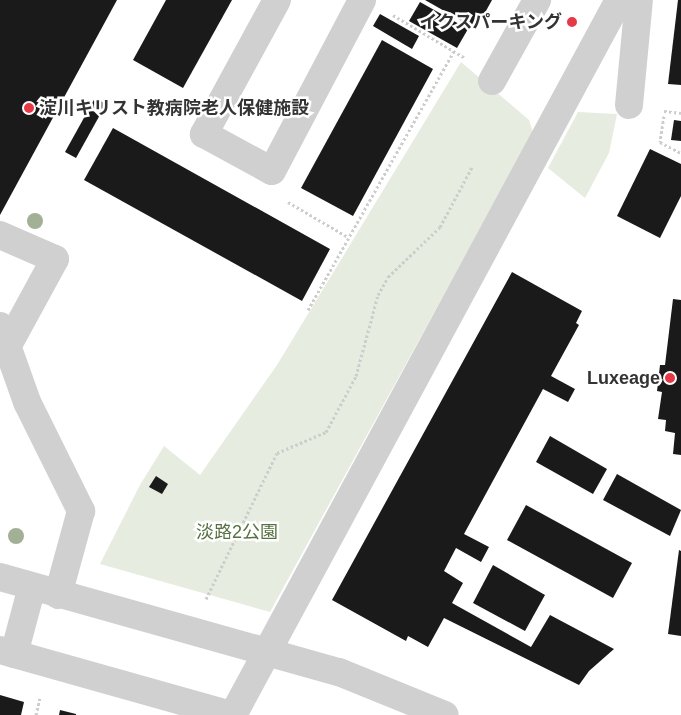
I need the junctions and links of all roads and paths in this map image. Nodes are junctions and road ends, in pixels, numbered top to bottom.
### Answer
1 (277, 0) edge
2 (537, 0) edge
3 (619, 0) edge
4 (639, 0) edge
5 (363, 1) edge
6 (454, 52) junction
7 (492, 81) joint
8 (629, 105) dead end
9 (665, 111) dead end
10 (681, 153) edge
11 (472, 167) dead end
12 (272, 171) junction
13 (0, 235) edge
14 (348, 236) junction
15 (308, 310) dead end
16 (4, 336) edge
17 (0, 577) edge
18 (32, 587) junction
19 (58, 595) junction
20 (205, 602) dead end
21 (267, 651) junction
22 (7, 652) edge
23 (41, 693) dead end
24 (36, 715) edge
25 (232, 715) edge
26 (445, 715) edge

1 - 12 street
2 - 7 street
3 - 21 street
4 - 8 street
5 - 6 path
5 - 12 street
6 - 7 path
6 - 14 path
9 - 10 path
11 - 20 path
12 - 14 path
13 - 16 street
14 - 15 path
16 - 19 street
17 - 18 street
18 - 19 street
18 - 22 street
19 - 21 street
21 - 25 street
21 - 26 street
22 - 25 street
23 - 24 path

